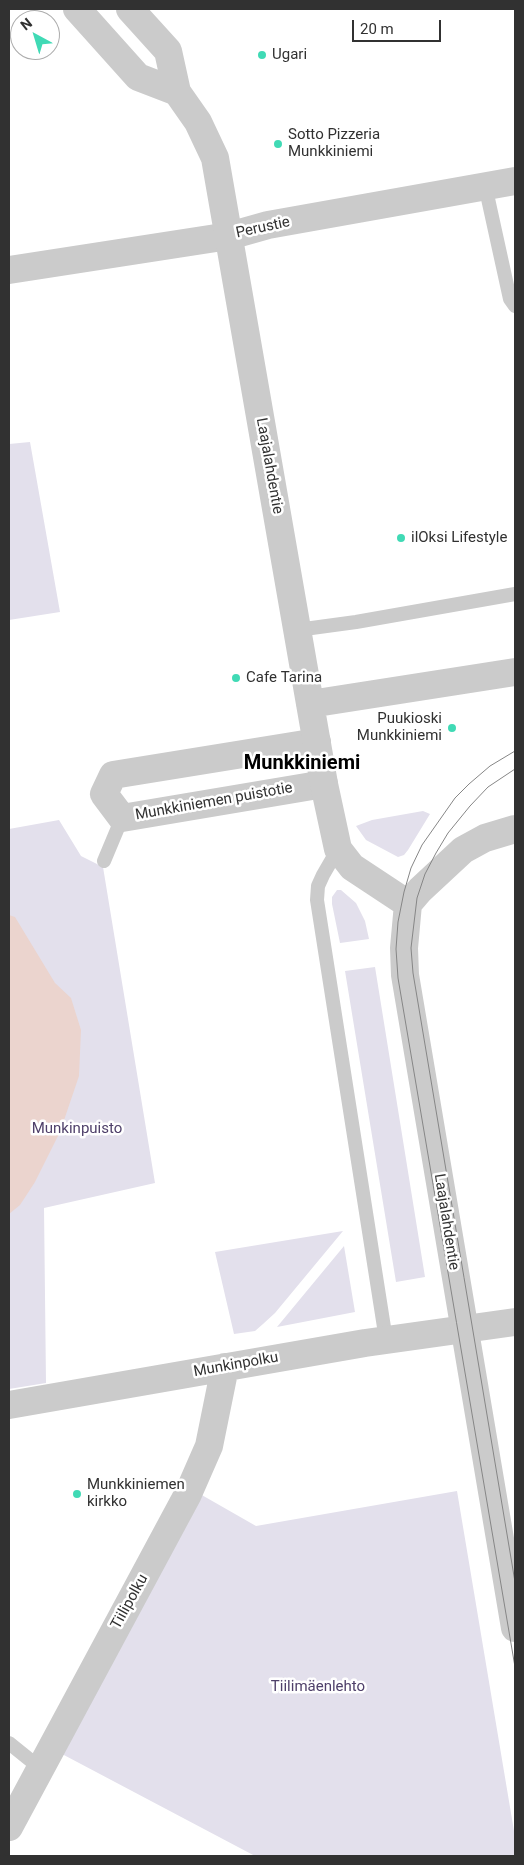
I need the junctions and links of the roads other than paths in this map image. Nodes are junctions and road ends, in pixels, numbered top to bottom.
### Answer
1 (130, 9) edge
2 (87, 12) edge
3 (177, 92) junction
4 (515, 180) edge
5 (485, 185) junction
6 (229, 236) junction
7 (9, 270) edge
8 (515, 306) edge
9 (515, 594) edge
10 (297, 630) junction
11 (515, 672) edge
12 (310, 704) junction
13 (317, 742) junction
14 (324, 784) junction
15 (122, 818) junction
16 (515, 829) edge
17 (338, 849) junction
18 (104, 861) dead end
19 (408, 904) junction
20 (515, 1322) edge
21 (464, 1329) junction
22 (386, 1340) junction
23 (225, 1367) junction
24 (9, 1405) edge
25 (515, 1628) edge
26 (9, 1743) edge
27 (40, 1768) junction
28 (9, 1827) edge

1 - 3 street, Laajalahdentie
2 - 3 street
3 - 6 street, Laajalahdentie
4 - 5 street, Perustie
5 - 6 street, Perustie
5 - 8 lane
6 - 7 street, Perustie
6 - 10 street, Laajalahdentie
9 - 10 lane
10 - 12 street, Laajalahdentie
11 - 12 street
12 - 13 street, Laajalahdentie
13 - 14 street, Laajalahdentie
13 - 15 street, Munkkiniemen puistotie
14 - 15 street, Munkkiniemen puistotie
14 - 17 street, Laajalahdentie
15 - 18 lane
16 - 19 street
17 - 19 street, Laajalahdentie
17 - 22 lane
19 - 21 street, Laajalahdentie
20 - 21 street, Munkinpolku
21 - 22 street, Munkinpolku
21 - 25 street, Laajalahdentie
22 - 23 street, Munkinpolku
23 - 24 street, Munkinpolku
23 - 27 street, Tiilipolku
26 - 27 lane
27 - 28 street, Tiilipolku

